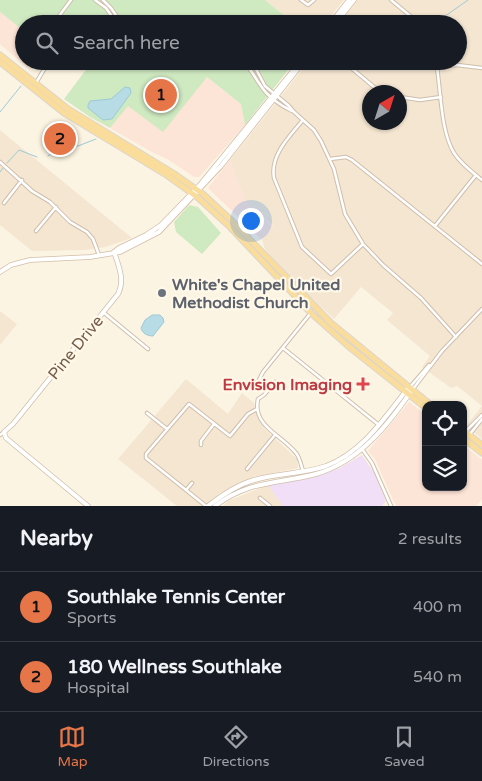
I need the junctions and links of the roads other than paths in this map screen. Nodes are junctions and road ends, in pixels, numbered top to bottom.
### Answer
1 (72, 0) edge
2 (95, 0) edge
3 (103, 0) edge
4 (301, 0) edge
5 (314, 0) edge
6 (349, 0) edge
7 (354, 0) edge
8 (391, 0) edge
9 (60, 15) edge
10 (111, 15) edge
11 (116, 15) edge
12 (337, 15) edge
13 (342, 15) edge
14 (409, 15) edge
15 (0, 54) edge
16 (0, 62) edge
17 (467, 66) edge
18 (15, 67) edge
19 (482, 68) edge
20 (18, 70) edge
21 (43, 70) edge
22 (252, 70) edge
23 (257, 70) edge
24 (295, 70) edge
25 (354, 70) edge
26 (437, 70) edge
27 (13, 73) junction
28 (41, 74) junction
29 (30, 80) junction
30 (36, 84) junction
31 (372, 85) edge
32 (37, 92) junction
33 (274, 96) junction
34 (441, 97) junction
35 (52, 98) junction
36 (407, 98) edge
37 (303, 120) junction
38 (330, 159) junction
39 (0, 162) edge
40 (476, 175) junction
41 (22, 180) junction
42 (482, 180) edge
43 (195, 191) junction
44 (4, 203) dead end
45 (56, 207) junction
46 (435, 226) junction
47 (36, 231) dead end
48 (245, 238) junction
49 (362, 244) junction
50 (114, 252) junction
51 (99, 255) junction
52 (482, 264) edge
53 (0, 272) edge
54 (482, 309) edge
55 (103, 312) junction
56 (311, 312) junction
57 (331, 324) junction
58 (456, 337) junction
59 (283, 348) junction
60 (148, 349) dead end
61 (275, 382) dead end
62 (256, 386) dead end
63 (409, 391) junction
64 (425, 401) edge
65 (422, 404) edge
66 (257, 409) junction
67 (147, 413) dead end
68 (482, 414) edge
69 (482, 419) edge
70 (214, 424) junction
71 (381, 426) junction
72 (167, 429) junction
73 (467, 432) edge
74 (467, 432) edge
75 (2, 434) edge
76 (275, 435) junction
77 (467, 435) edge
78 (467, 436) edge
79 (201, 445) dead end
80 (482, 445) edge
81 (361, 448) junction
82 (482, 452) edge
83 (247, 469) dead end
84 (303, 474) junction
85 (192, 483) dead end
86 (186, 490) junction
87 (260, 498) dead end
88 (88, 506) edge
89 (207, 506) edge
90 (215, 506) edge
91 (270, 506) edge
92 (391, 506) edge

1 - 9 street
2 - 10 street
3 - 11 street
4 - 5 street
6 - 12 street
7 - 13 street
8 - 14 street
15 - 18 main road
16 - 27 main road
17 - 19 street
20 - 29 main road
21 - 28 street
22 - 33 street
23 - 33 street
24 - 33 street
25 - 31 street
26 - 34 street
27 - 30 main road
27 - 32 main road
28 - 29 street
28 - 30 street
29 - 30 main road
30 - 35 main road
32 - 35 main road
32 - 43 main road
33 - 37 street
33 - 43 street
34 - 36 street
34 - 40 street
35 - 43 main road
37 - 38 street
37 - 49 street
38 - 46 street
38 - 49 street
39 - 41 street
40 - 42 street
40 - 46 street
41 - 44 street
41 - 45 street
43 - 48 main road
43 - 50 street
45 - 47 street
45 - 51 street
46 - 52 street
48 - 56 main road
48 - 57 main road
49 - 58 street
50 - 51 street
50 - 55 street, Pine Drive
51 - 53 street
54 - 58 street
55 - 60 street
55 - 75 street, Pine Drive
56 - 57 main road
56 - 59 street
56 - 63 main road
57 - 63 main road
58 - 63 street
59 - 62 street
59 - 71 street
61 - 66 street
63 - 64 main road
63 - 65 main road
63 - 71 street
66 - 70 street
66 - 76 street
67 - 72 street
68 - 73 street
69 - 74 street
70 - 72 street
70 - 79 street
71 - 81 street
72 - 86 street
75 - 88 street
76 - 83 street
76 - 84 street
77 - 80 main road
78 - 82 main road
81 - 84 street
81 - 92 street
84 - 89 street
84 - 90 street
85 - 86 street
86 - 89 street
87 - 91 street

